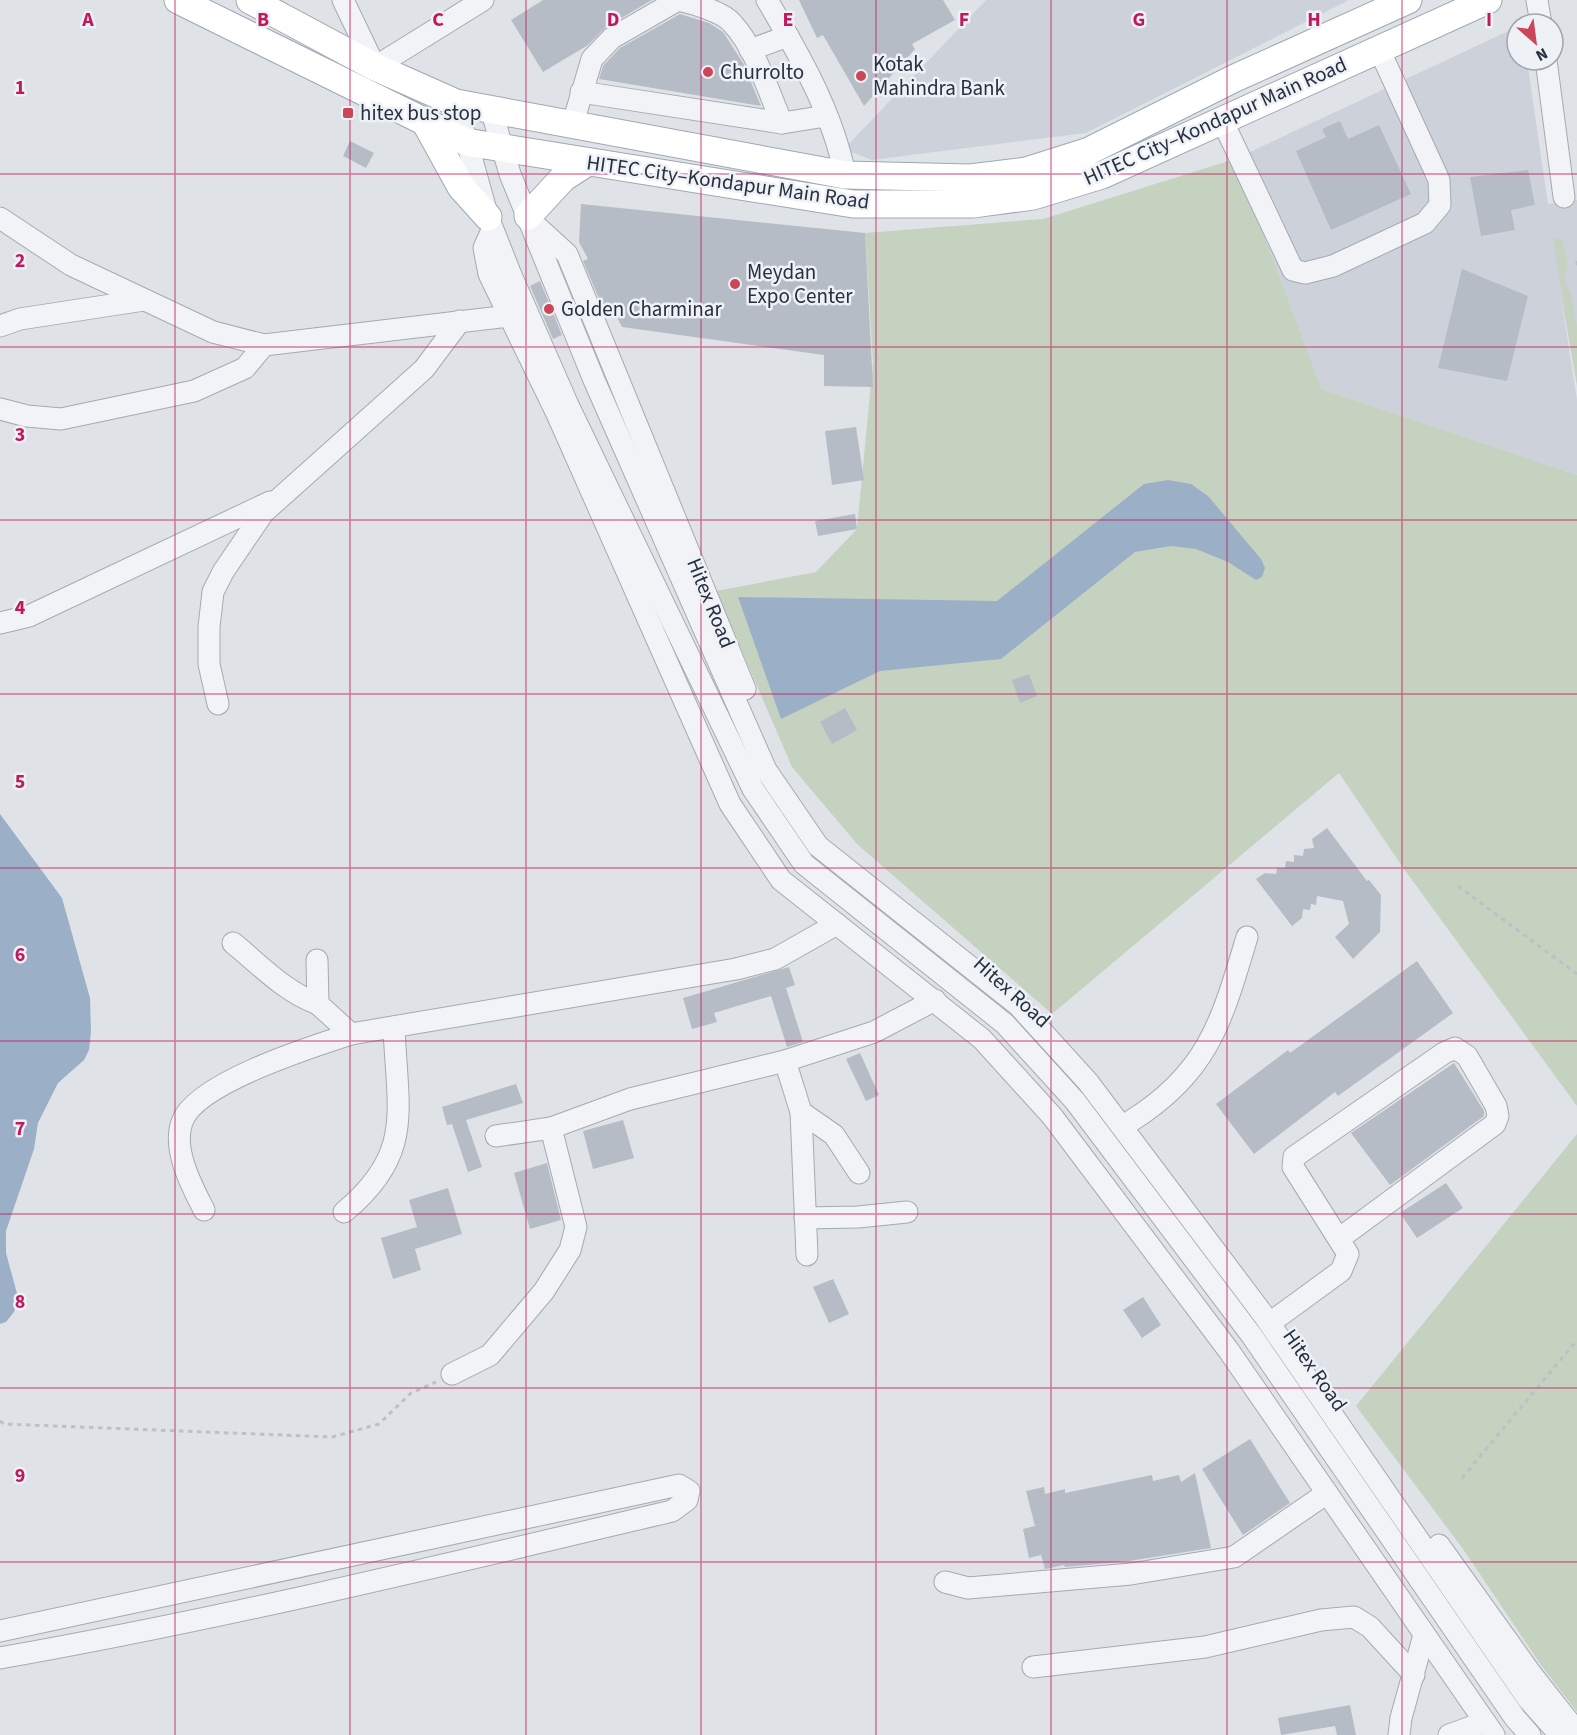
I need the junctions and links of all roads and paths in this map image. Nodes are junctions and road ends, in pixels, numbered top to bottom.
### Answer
1 (178, 0) edge
2 (250, 0) edge
3 (343, 0) edge
4 (483, 0) edge
5 (767, 0) edge
6 (1408, 0) edge
7 (1488, 0) edge
8 (788, 36) junction
9 (1379, 49) junction
10 (750, 51) junction
11 (375, 67) junction
12 (1548, 72) edge
13 (581, 92) junction
14 (456, 103) junction
15 (491, 109) junction
16 (826, 116) junction
17 (424, 120) junction
18 (1222, 120) junction
19 (573, 123) junction
20 (782, 123) junction
21 (466, 142) junction
22 (501, 146) junction
23 (742, 156) junction
24 (588, 162) junction
25 (845, 175) junction
26 (738, 186) junction
27 (1564, 197) dead end
28 (0, 218) edge
29 (528, 218) junction
30 (490, 224) junction
31 (1577, 261) edge
32 (1577, 266) edge
33 (144, 300) junction
34 (509, 316) junction
35 (460, 321) junction
36 (0, 326) edge
37 (264, 345) junction
38 (0, 410) edge
39 (276, 499) junction
40 (0, 623) edge
41 (218, 704) dead end
42 (1458, 886) dead end
43 (837, 924) junction
44 (1247, 938) dead end
45 (233, 943) dead end
46 (317, 960) dead end
47 (1577, 974) edge
48 (935, 1000) junction
49 (318, 1004) junction
50 (394, 1027) junction
51 (351, 1034) junction
52 (785, 1061) junction
53 (801, 1112) junction
54 (1131, 1121) junction
55 (551, 1128) junction
56 (496, 1137) dead end
57 (859, 1173) dead end
58 (204, 1210) dead end
59 (344, 1212) dead end
60 (907, 1212) dead end
61 (805, 1218) junction
62 (1340, 1238) junction
63 (807, 1255) dead end
64 (1278, 1317) junction
65 (1577, 1340) edge
66 (452, 1374) joint
67 (0, 1421) edge
68 (1462, 1478) dead end
69 (1327, 1493) junction
70 (945, 1582) dead end
71 (0, 1631) edge
72 (1425, 1635) junction
73 (0, 1658) edge
74 (1033, 1668) dead end
75 (1414, 1675) junction
76 (1490, 1729) edge
77 (1577, 1732) edge
78 (1399, 1735) edge
79 (1449, 1735) edge
80 (1530, 1735) edge
81 (1560, 1735) edge

1 - 17 main road, HITEC City–Kondapur Main Road
2 - 11 main road, HITEC City–Kondapur Main Road
3 - 11 street
4 - 11 street
5 - 8 street
6 - 25 main road, HITEC City–Kondapur Main Road
7 - 9 main road, HITEC City–Kondapur Main Road
8 - 10 street
8 - 16 street
9 - 18 main road, HITEC City–Kondapur Main Road
9 - 18 street
10 - 13 street
10 - 20 street
11 - 14 main road, HITEC City–Kondapur Main Road
12 - 27 street
13 - 19 street
13 - 20 street
14 - 15 main road, HITEC City–Kondapur Main Road
14 - 21 street, Hitex Road
15 - 19 main road, HITEC City–Kondapur Main Road
15 - 22 street, Hitex Road
16 - 20 street
16 - 25 street
17 - 21 main road, HITEC City–Kondapur Main Road
17 - 30 main road
18 - 26 main road, HITEC City–Kondapur Main Road
19 - 23 main road, HITEC City–Kondapur Main Road
21 - 22 main road, HITEC City–Kondapur Main Road
21 - 30 street, Hitex Road
22 - 24 main road, HITEC City–Kondapur Main Road
22 - 29 street, Hitex Road
23 - 25 main road, HITEC City–Kondapur Main Road
23 - 26 main road
24 - 26 main road, HITEC City–Kondapur Main Road
24 - 29 main road
28 - 33 street
29 - 54 street, Hitex Road
29 - 81 street, Hitex Road
30 - 34 street, Hitex Road
30 - 80 street, Hitex Road
31 - 32 path
33 - 36 street
33 - 37 street
34 - 35 street
34 - 43 street, Hitex Road
35 - 37 street
35 - 39 street
37 - 38 street
39 - 40 street
39 - 41 street
42 - 47 path
43 - 48 street, Hitex Road
43 - 50 street
44 - 54 street
45 - 49 street
46 - 49 street
48 - 52 street
48 - 69 street, Hitex Road
49 - 51 street
50 - 51 street
50 - 59 street
51 - 58 street
52 - 53 street
52 - 55 street
53 - 57 street
53 - 61 street
54 - 64 street, Hitex Road
55 - 56 street
55 - 66 street
60 - 61 street
61 - 63 street
62 - 62 street
62 - 64 street
64 - 77 street, Hitex Road
65 - 68 path
66 - 67 path
69 - 70 street
69 - 72 street, Hitex Road
71 - 73 street
72 - 75 street
72 - 76 street, Hitex Road
74 - 75 street
75 - 78 street
76 - 79 street

